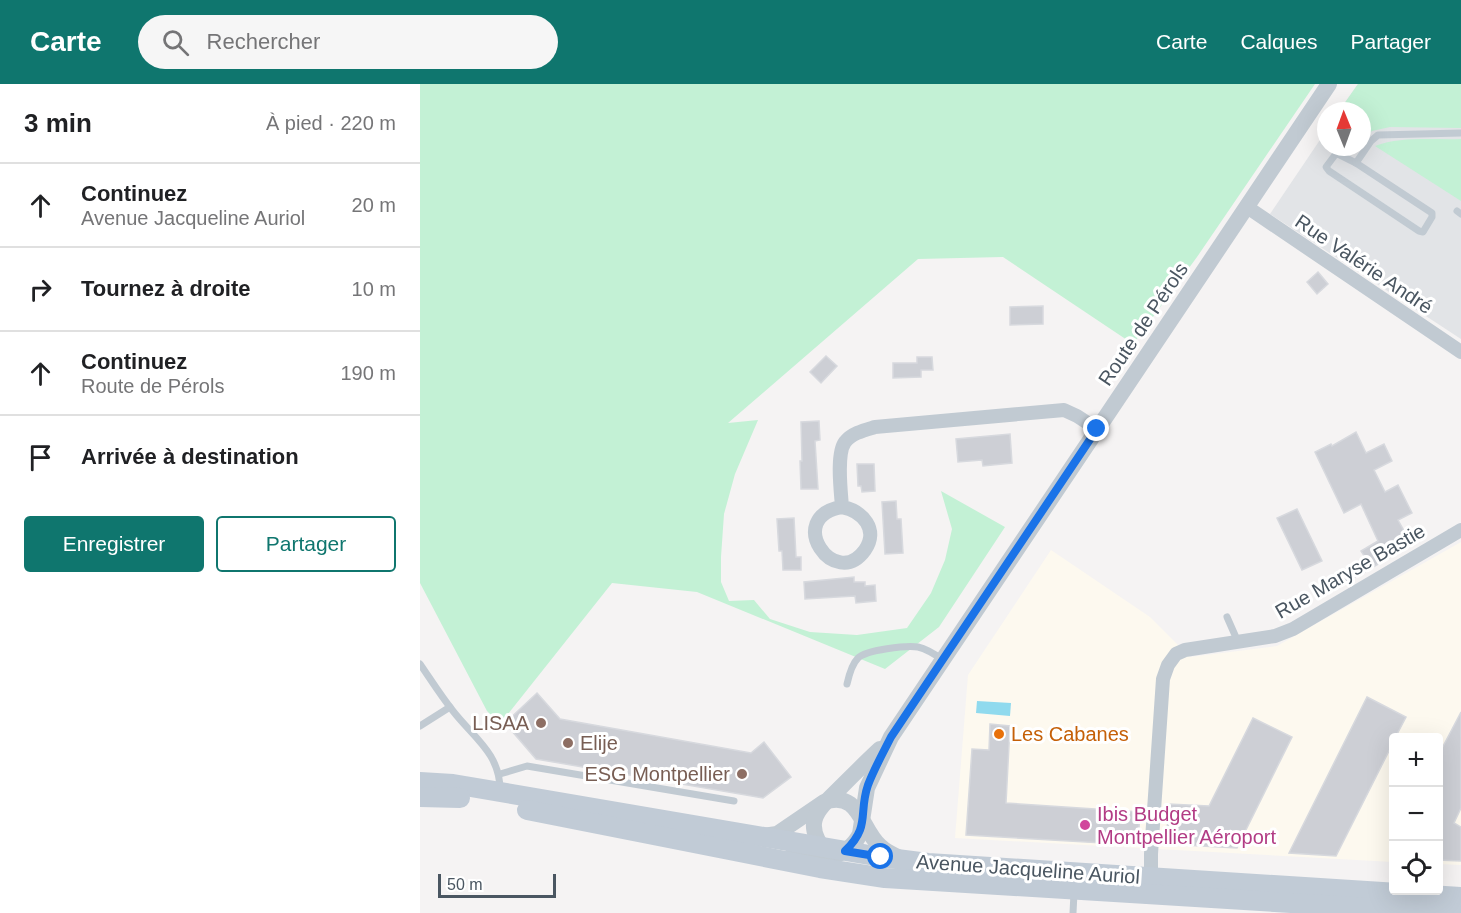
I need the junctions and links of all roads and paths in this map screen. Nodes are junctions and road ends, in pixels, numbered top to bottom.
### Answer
1 (1329, 84) edge
2 (1461, 133) edge
3 (1356, 163) junction
4 (1246, 207) junction
5 (1461, 352) edge
6 (1097, 429) junction
7 (842, 507) junction
8 (1461, 530) edge
9 (1227, 617) dead end
10 (1238, 642) junction
11 (943, 660) junction
12 (420, 664) edge
13 (847, 684) dead end
14 (450, 706) junction
15 (420, 726) edge
16 (891, 737) junction
17 (420, 782) edge
18 (500, 783) junction
19 (420, 797) edge
20 (734, 801) dead end
21 (824, 802) junction
22 (862, 822) junction
23 (754, 836) junction
24 (692, 842) junction
25 (833, 855) junction
26 (904, 859) junction
27 (858, 875) junction
28 (1151, 886) junction
29 (1074, 890) junction
30 (1461, 897) edge
31 (1073, 913) edge
32 (1453, 913) edge

1 - 4 street, Route de Pérols
2 - 3 lane
3 - 3 lane
4 - 5 street, Rue Valérie André
4 - 6 street, Route de Pérols
6 - 7 street
6 - 11 street, Route de Pérols
7 - 7 street
8 - 10 street, Rue Maryse Bastie
9 - 10 lane
10 - 28 street, Rue Maryse Bastie
11 - 13 lane
11 - 16 street, Route de Pérols
12 - 14 lane
14 - 15 lane
14 - 18 lane
16 - 21 street, Route de Pérols
16 - 22 street, Route de Pérols
17 - 18 main road, Avenue Jacqueline Auriol
18 - 20 lane
18 - 23 main road, Avenue Jacqueline Auriol
19 - 24 main road, Avenue Jacqueline Auriol
21 - 22 street
21 - 23 street
21 - 25 street
22 - 25 street
22 - 26 street
23 - 25 main road, Avenue Jacqueline Auriol
24 - 25 street
24 - 27 main road, Avenue Jacqueline Auriol
25 - 26 main road, Avenue Jacqueline Auriol
25 - 27 street
26 - 28 main road, Avenue Jacqueline Auriol
27 - 29 main road, Avenue Jacqueline Auriol
28 - 29 main road, Avenue Jacqueline Auriol
28 - 30 main road, Avenue Jacqueline Auriol
28 - 32 main road, Avenue Jacqueline Auriol
29 - 31 lane

